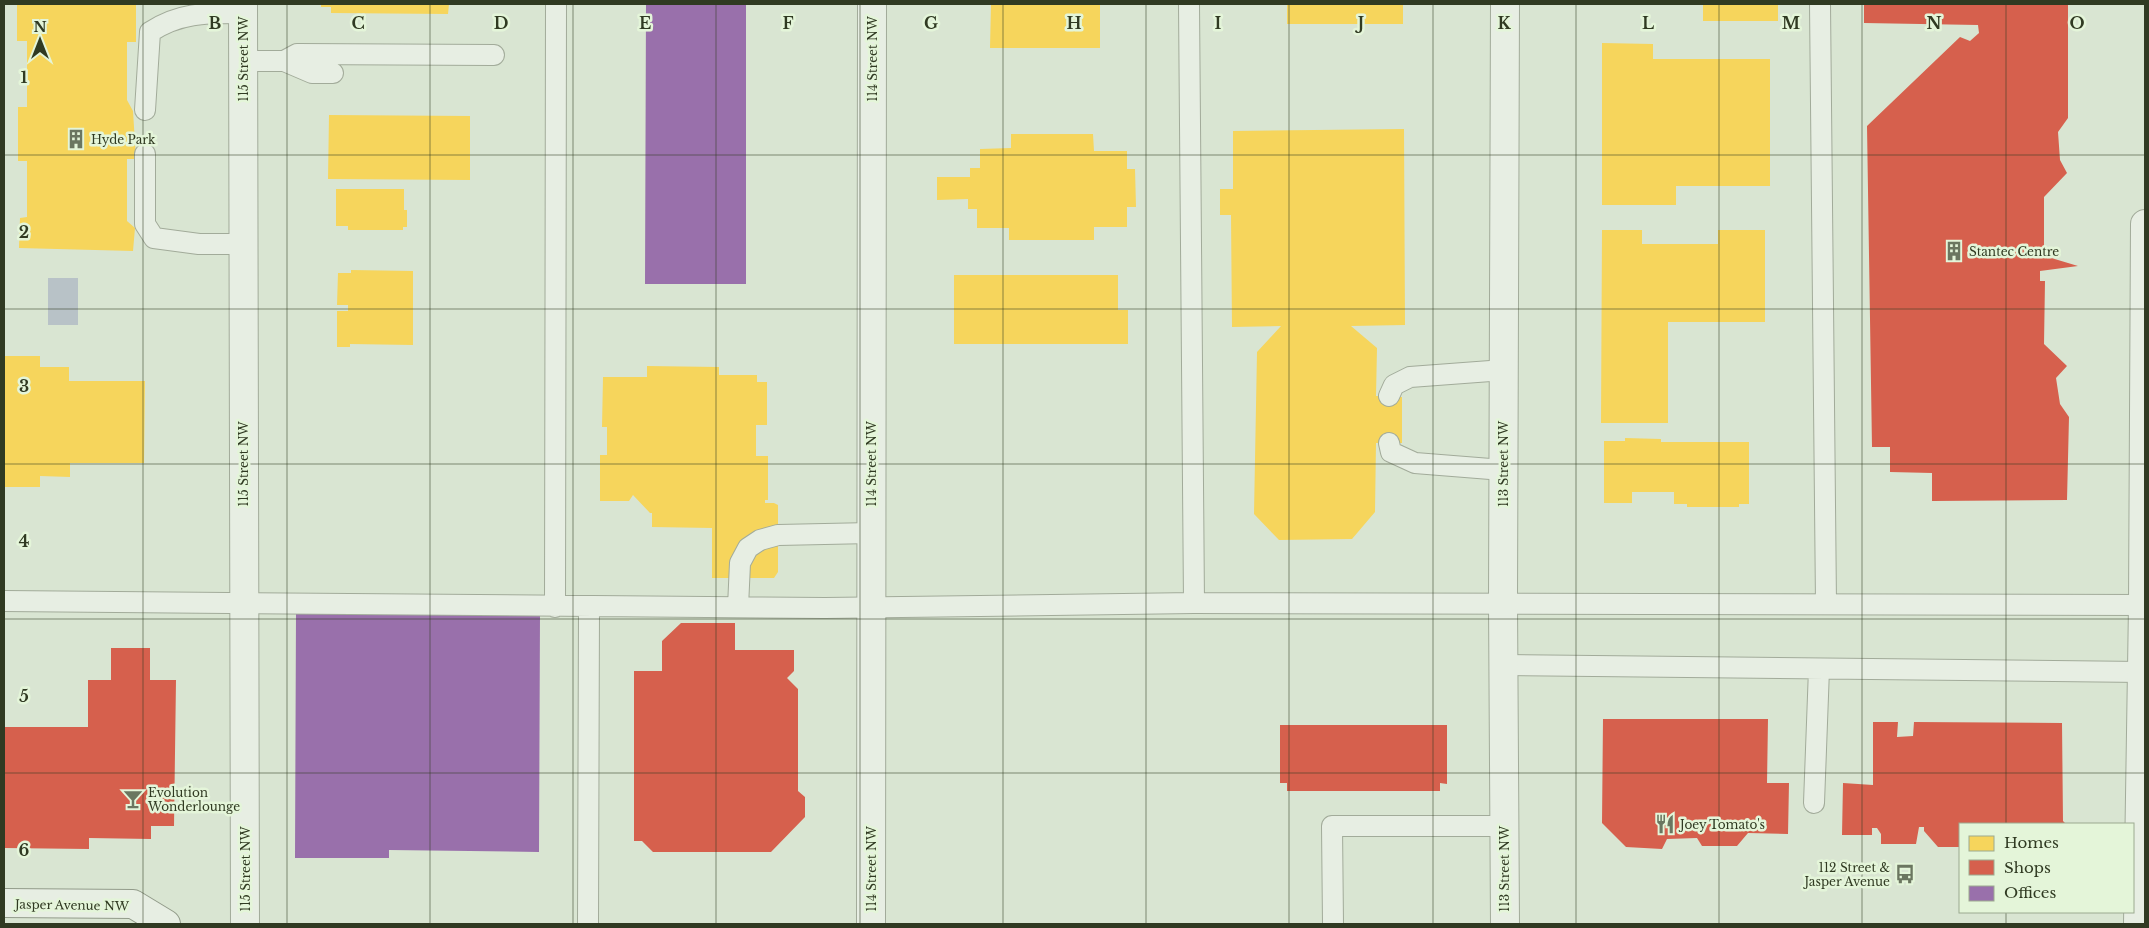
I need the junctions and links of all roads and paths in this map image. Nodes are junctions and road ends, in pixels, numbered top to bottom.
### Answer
1 (556, 4) edge
2 (872, 4) edge
3 (1189, 4) edge
4 (1505, 4) edge
5 (1820, 4) edge
6 (243, 8) edge
7 (494, 55) dead end
8 (243, 60) junction
9 (284, 60) junction
10 (333, 73) dead end
11 (145, 110) dead end
12 (144, 154) dead end
13 (2145, 224) edge
14 (244, 244) junction
15 (1504, 370) junction
16 (1389, 396) dead end
17 (1389, 443) dead end
18 (1503, 470) junction
19 (871, 533) junction
20 (4, 601) edge
21 (1503, 602) junction
22 (1194, 603) junction
23 (243, 604) junction
24 (1826, 604) junction
25 (2144, 605) edge
26 (555, 606) junction
27 (589, 606) junction
28 (738, 607) junction
29 (871, 608) junction
30 (1503, 666) junction
31 (1818, 669) junction
32 (2142, 672) junction
33 (1814, 803) dead end
34 (1504, 826) junction
35 (4, 904) edge
36 (166, 924) edge
37 (245, 924) edge
38 (588, 924) edge
39 (871, 924) edge
40 (1333, 924) edge
41 (1505, 924) edge
42 (2138, 924) edge

1 - 26 lane
2 - 19 street, 114 Street NW
3 - 22 lane
4 - 15 street, 113 Street NW
5 - 24 lane
6 - 8 street, 115 Street NW
6 - 11 lane
7 - 9 lane
8 - 9 lane
8 - 14 street, 115 Street NW
9 - 10 lane
12 - 14 lane
13 - 25 street
14 - 23 street, 115 Street NW
15 - 16 lane
15 - 18 street, 113 Street NW
17 - 18 lane
18 - 21 street, 113 Street NW
19 - 28 lane
19 - 29 street, 114 Street NW
20 - 23 lane
21 - 22 lane
21 - 24 lane
21 - 30 street, 113 Street NW
22 - 29 lane
23 - 26 lane
23 - 37 street, 115 Street NW
24 - 25 lane
25 - 32 street
26 - 27 lane
27 - 28 lane
27 - 38 lane
28 - 29 lane
29 - 39 street, 114 Street NW
30 - 31 lane
30 - 34 street, 113 Street NW
31 - 32 lane
31 - 33 lane
32 - 42 street
34 - 40 lane
34 - 41 street, 113 Street NW
35 - 36 street, Jasper Avenue NW

